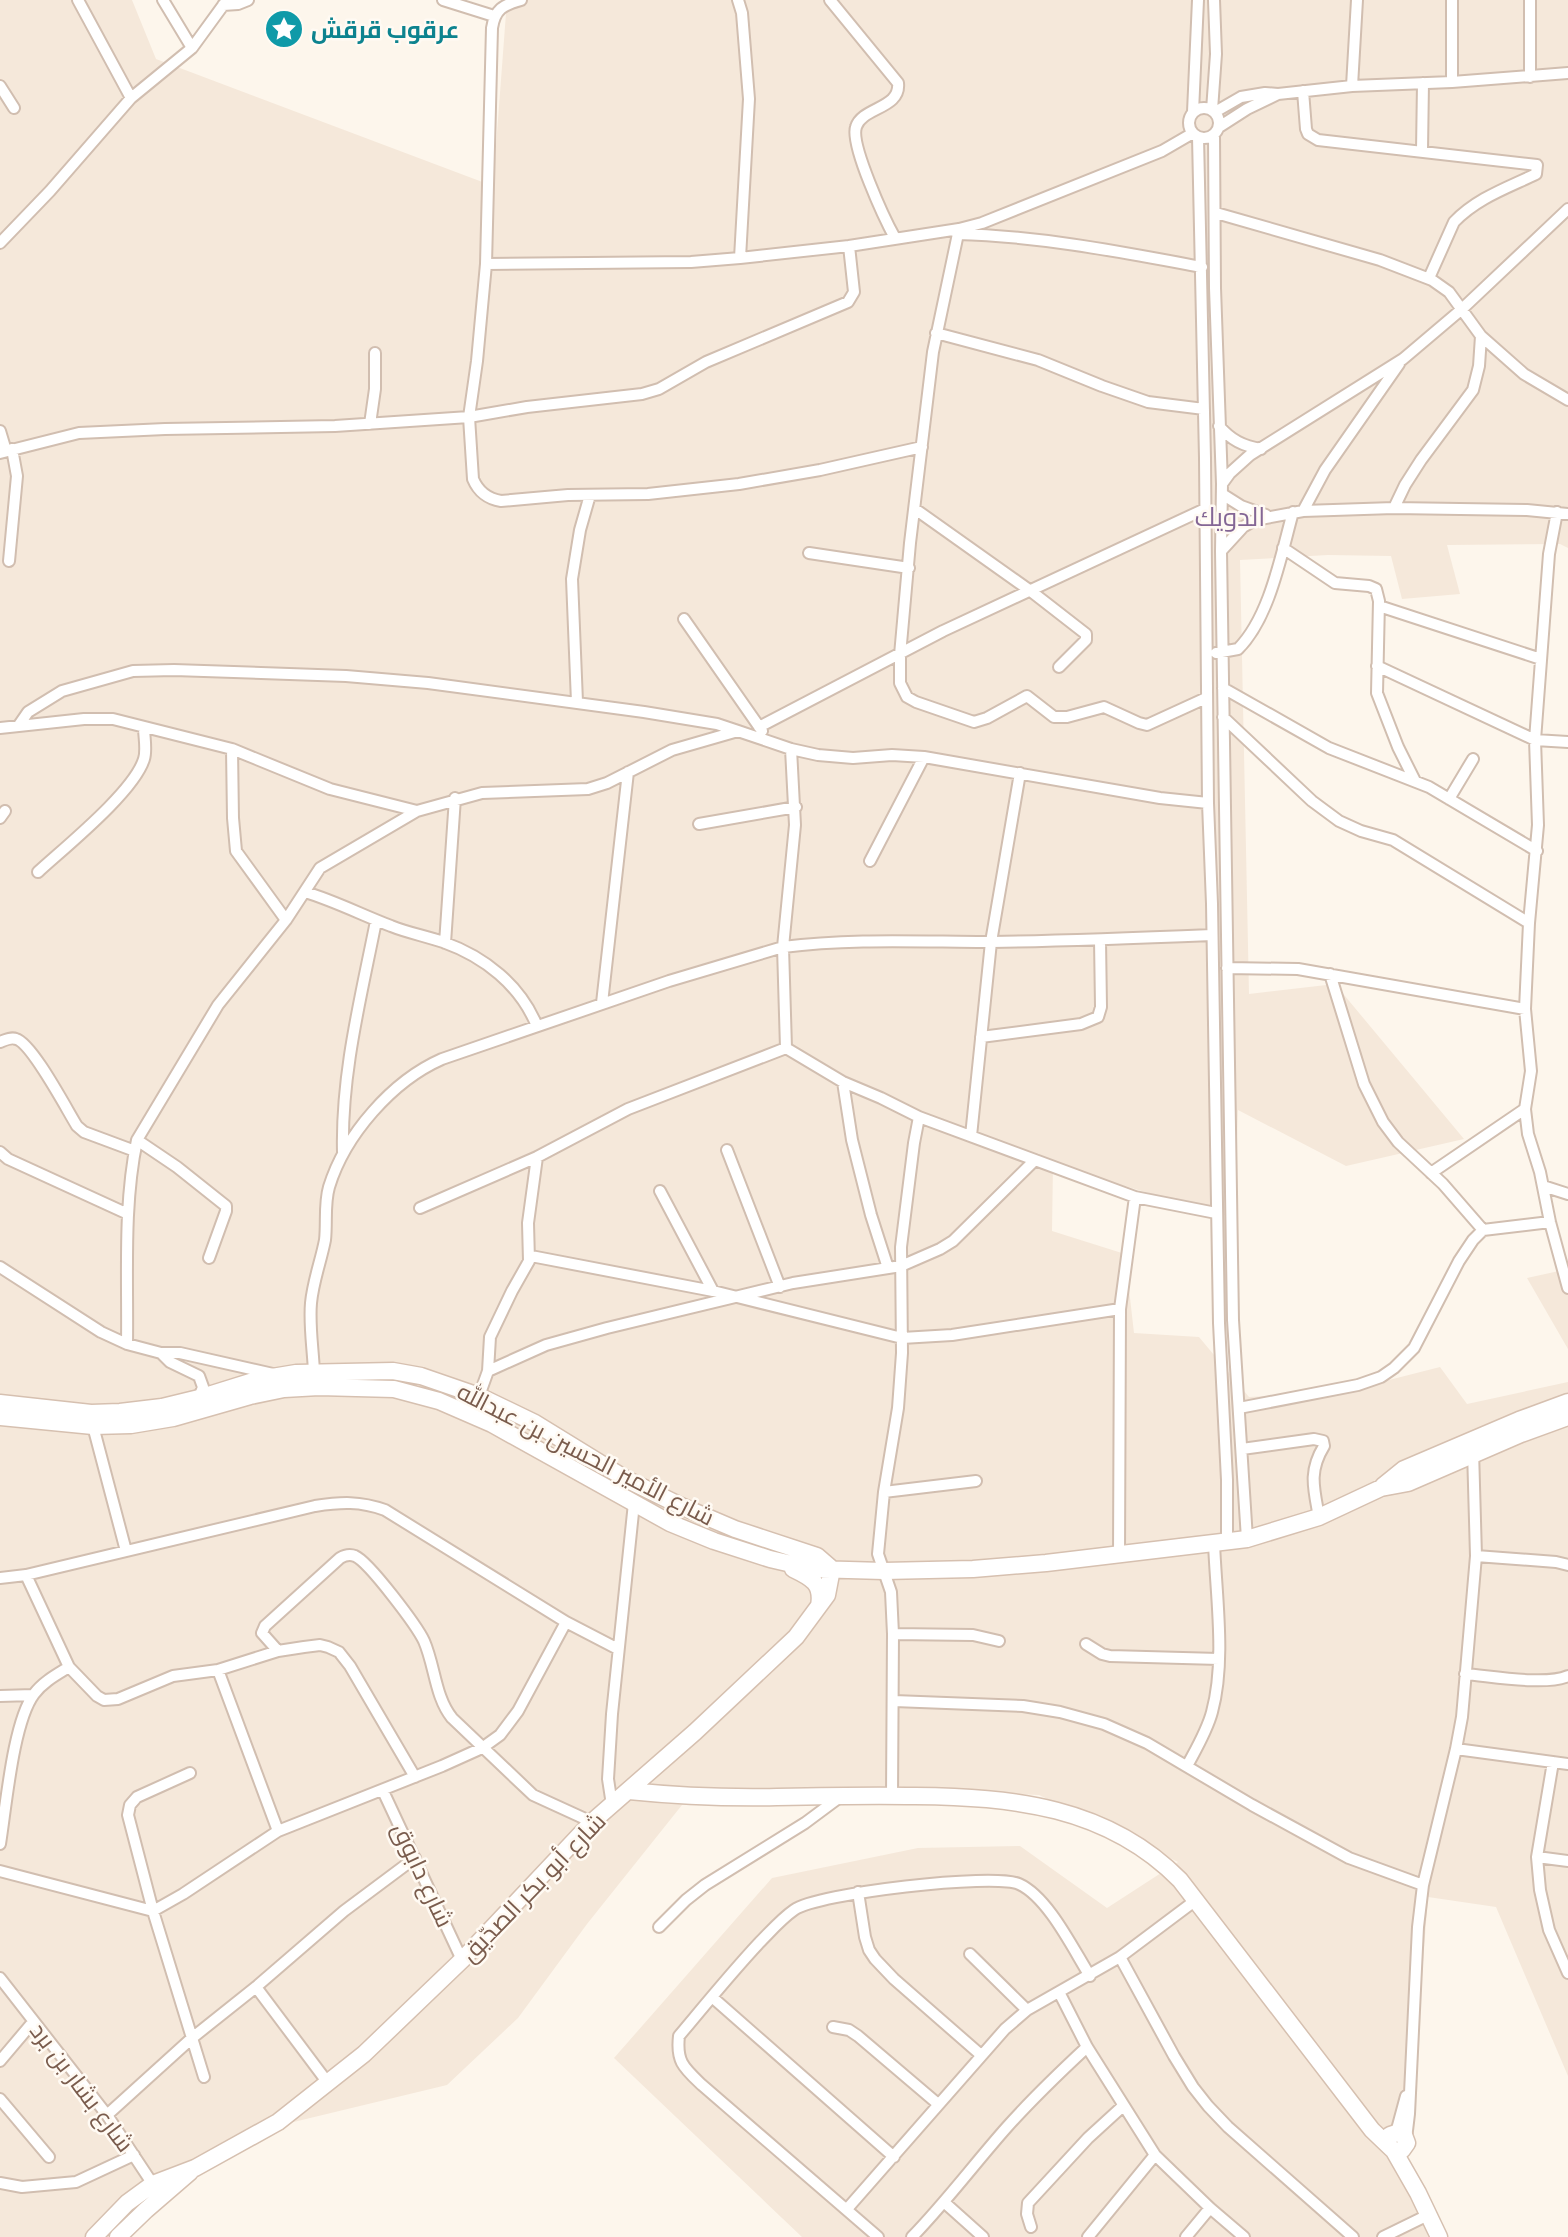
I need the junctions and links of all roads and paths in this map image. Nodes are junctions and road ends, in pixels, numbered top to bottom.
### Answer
1 (78, 0) edge
2 (163, 0) edge
3 (248, 0) edge
4 (443, 0) edge
5 (738, 0) edge
6 (830, 0) edge
7 (1198, 0) edge
8 (1214, 0) edge
9 (1357, 0) edge
10 (1452, 0) edge
11 (1530, 0) edge
12 (518, 1) edge
13 (225, 3) edge
14 (494, 16) junction
15 (192, 48) junction
16 (1568, 73) edge
17 (1530, 76) junction
18 (1452, 82) junction
19 (1423, 83) junction
20 (0, 86) edge
21 (1353, 86) junction
22 (1303, 91) junction
23 (1278, 94) junction
24 (131, 98) junction
25 (14, 108) dead end
26 (1213, 111) junction
27 (1193, 112) junction
28 (1217, 131) junction
29 (1196, 135) junction
30 (1422, 150) junction
31 (1568, 209) edge
32 (1216, 213) junction
33 (958, 232) junction
34 (895, 238) junction
35 (0, 243) edge
36 (849, 246) junction
37 (740, 258) junction
38 (486, 264) junction
39 (1202, 267) junction
40 (1429, 278) junction
41 (1462, 309) junction
42 (936, 333) junction
43 (1481, 336) junction
44 (375, 353) dead end
45 (1403, 359) junction
46 (1203, 387) junction
47 (1218, 388) junction
48 (1568, 400) edge
49 (1204, 409) junction
50 (469, 417) junction
51 (370, 424) junction
52 (1219, 426) junction
53 (0, 431) edge
54 (922, 447) junction
55 (1261, 449) junction
56 (6, 451) edge
57 (1222, 489) junction
58 (590, 495) junction
59 (1394, 508) junction
60 (915, 509) junction
61 (1205, 509) junction
62 (1298, 512) junction
63 (1563, 513) edge
64 (1268, 516) junction
65 (1283, 548) junction
66 (1221, 551) junction
67 (809, 553) dead end
68 (9, 561) dead end
69 (909, 568) junction
70 (1032, 592) junction
71 (1379, 606) junction
72 (684, 619) dead end
73 (1223, 652) junction
74 (1206, 653) junction
75 (900, 654) junction
76 (1541, 659) junction
77 (1377, 666) junction
78 (1059, 667) dead end
79 (1223, 688) junction
80 (1206, 698) junction
81 (577, 702) junction
82 (1223, 717) junction
83 (19, 725) junction
84 (144, 727) junction
85 (759, 727) junction
86 (0, 729) edge
87 (738, 731) junction
88 (1535, 740) junction
89 (769, 741) junction
90 (1568, 742) edge
91 (232, 749) junction
92 (791, 749) junction
93 (924, 757) junction
94 (1472, 759) dead end
95 (628, 772) junction
96 (1020, 774) junction
97 (1415, 781) junction
98 (455, 799) junction
99 (1449, 799) junction
100 (1208, 803) junction
101 (796, 807) junction
102 (417, 811) junction
103 (699, 824) dead end
104 (1537, 851) junction
105 (870, 861) dead end
106 (37, 873) dead end
107 (305, 892) junction
108 (286, 920) junction
109 (376, 921) junction
110 (1529, 923) junction
111 (1212, 935) junction
112 (1100, 940) junction
113 (991, 942) junction
114 (445, 943) junction
115 (783, 947) junction
116 (1227, 968) junction
117 (1330, 974) junction
118 (603, 1003) junction
119 (1525, 1009) junction
120 (537, 1026) junction
121 (981, 1037) junction
122 (0, 1042) edge
123 (786, 1048) junction
124 (843, 1082) junction
125 (1525, 1109) junction
126 (919, 1117) junction
127 (971, 1136) junction
128 (136, 1146) junction
129 (727, 1150) dead end
130 (0, 1152) edge
131 (343, 1152) junction
132 (537, 1157) junction
133 (1035, 1160) junction
134 (1230, 1173) junction
135 (1431, 1173) junction
136 (1217, 1174) junction
137 (1543, 1186) junction
138 (660, 1191) dead end
139 (1568, 1194) edge
140 (1135, 1197) junction
141 (420, 1208) dead end
142 (1216, 1213) junction
143 (128, 1214) junction
144 (1550, 1222) junction
145 (1483, 1230) junction
146 (531, 1256) junction
147 (209, 1258) dead end
148 (901, 1266) junction
149 (0, 1267) edge
150 (888, 1268) junction
151 (779, 1287) junction
152 (1568, 1288) edge
153 (713, 1291) junction
154 (738, 1298) junction
155 (1120, 1309) junction
156 (902, 1338) junction
157 (127, 1344) junction
158 (161, 1353) junction
159 (488, 1371) junction
160 (314, 1372) junction
161 (278, 1375) junction
162 (351, 1380) junction
163 (479, 1396) junction
164 (199, 1398) junction
165 (1568, 1402) edge
166 (0, 1403) edge
167 (1239, 1408) junction
168 (163, 1413) junction
169 (0, 1417) edge
170 (1568, 1417) edge
171 (93, 1426) junction
172 (1473, 1447) junction
173 (1242, 1449) junction
174 (975, 1481) dead end
175 (884, 1492) junction
176 (634, 1503) junction
177 (1319, 1517) junction
178 (1247, 1539) junction
179 (1221, 1542) junction
180 (126, 1551) junction
181 (1119, 1555) junction
182 (1476, 1556) junction
183 (770, 1559) junction
184 (1568, 1565) edge
185 (832, 1569) junction
186 (865, 1570) junction
187 (884, 1571) junction
188 (26, 1574) junction
189 (0, 1578) edge
190 (818, 1608) junction
191 (566, 1622) junction
192 (893, 1634) junction
193 (999, 1641) dead end
194 (1086, 1644) dead end
195 (618, 1649) junction
196 (278, 1651) junction
197 (1219, 1659) junction
198 (69, 1667) junction
199 (218, 1670) junction
200 (1465, 1674) junction
201 (1568, 1676) edge
202 (33, 1695) junction
203 (0, 1696) edge
204 (894, 1701) junction
205 (482, 1748) junction
206 (1456, 1749) junction
207 (1553, 1762) junction
208 (1568, 1764) edge
209 (1187, 1766) junction
210 (190, 1773) dead end
211 (415, 1777) junction
212 (383, 1791) junction
213 (629, 1791) junction
214 (842, 1795) junction
215 (892, 1796) junction
216 (612, 1805) junction
217 (592, 1822) junction
218 (278, 1831) junction
219 (0, 1844) edge
220 (1538, 1857) junction
221 (415, 1858) junction
222 (1568, 1861) edge
223 (0, 1871) edge
224 (1423, 1885) junction
225 (858, 1892) junction
226 (1196, 1900) junction
227 (153, 1911) junction
228 (659, 1927) dead end
229 (970, 1954) dead end
230 (1121, 1957) junction
231 (463, 1960) junction
232 (1568, 1973) edge
233 (1090, 1976) junction
234 (0, 1978) edge
235 (256, 1987) junction
236 (1059, 1992) junction
237 (712, 1997) junction
238 (1027, 2010) junction
239 (33, 2022) junction
240 (833, 2027) dead end
241 (192, 2038) junction
242 (1087, 2047) junction
243 (981, 2055) junction
244 (0, 2061) edge
245 (204, 2077) dead end
246 (328, 2083) junction
247 (0, 2099) edge
248 (938, 2104) junction
249 (1123, 2106) junction
250 (107, 2115) junction
251 (1397, 2141) junction
252 (134, 2155) junction
253 (1155, 2155) junction
254 (50, 2157) dead end
255 (894, 2157) junction
256 (0, 2183) edge
257 (157, 2190) junction
258 (945, 2203) junction
259 (1210, 2208) junction
260 (847, 2209) junction
261 (1428, 2215) junction
262 (1031, 2227) dead end
263 (94, 2237) edge
264 (118, 2237) edge
265 (878, 2237) edge
266 (912, 2237) edge
267 (983, 2237) edge
268 (1088, 2237) edge
269 (1186, 2237) edge
270 (1244, 2237) edge
271 (1353, 2237) edge
272 (1383, 2237) edge
273 (1439, 2237) edge

1 - 24 street
2 - 15 street
3 - 13 street
4 - 14 street
5 - 37 street
6 - 34 street
7 - 27 street
8 - 26 street
9 - 21 street
10 - 18 street
11 - 17 street
12 - 14 street
13 - 15 street
14 - 38 street
15 - 24 street
16 - 17 street
17 - 18 street
18 - 19 street
19 - 21 street
19 - 30 street
20 - 25 street
21 - 22 street
22 - 23 street
22 - 30 street
23 - 26 street
23 - 28 street
24 - 35 street
26 - 27 street
26 - 28 street
27 - 29 street
28 - 29 street
28 - 32 street
29 - 33 street
29 - 39 street
30 - 40 street
31 - 41 street
32 - 40 street
32 - 47 street
33 - 34 street
33 - 39 street
33 - 42 street
34 - 36 street
36 - 37 street
36 - 50 street
37 - 38 street
38 - 50 street
39 - 46 street
40 - 41 street
41 - 43 street
41 - 45 street
42 - 49 street
42 - 54 street
43 - 48 street
43 - 59 street
44 - 51 street
45 - 55 street
45 - 62 street
46 - 47 street
46 - 49 street
47 - 52 street
49 - 61 street
50 - 51 street
50 - 58 street
51 - 56 street
52 - 55 street
52 - 57 street
53 - 56 street
54 - 58 street
54 - 60 street
55 - 57 street
56 - 68 street
57 - 64 street
57 - 66 street
58 - 81 street
59 - 62 street
59 - 63 street
60 - 69 street
60 - 70 street
61 - 70 street
61 - 74 street
62 - 64 street
62 - 65 street
63 - 76 street
64 - 66 street
65 - 71 street
65 - 73 street
66 - 73 street
67 - 69 street
69 - 75 street
70 - 75 street
70 - 78 street
71 - 76 street
71 - 77 street
72 - 85 street
73 - 74 street
73 - 79 street
74 - 80 street
75 - 80 street
75 - 85 street
76 - 88 street
77 - 88 street
77 - 97 street
79 - 82 street
79 - 97 street
80 - 100 street
81 - 83 street
81 - 87 street
82 - 110 street
82 - 116 street
83 - 84 street
83 - 86 street
84 - 91 street
84 - 106 street
85 - 89 street
87 - 89 street
87 - 95 street
88 - 90 street
88 - 104 street
89 - 92 street
91 - 102 street
91 - 108 street
92 - 93 street
92 - 101 street
93 - 96 street
93 - 105 street
94 - 99 street
95 - 98 street
95 - 118 street
96 - 100 street
96 - 113 street
97 - 99 street
98 - 102 street
98 - 114 street
99 - 104 street
100 - 111 street
101 - 103 street
101 - 115 street
102 - 107 street
104 - 110 street
107 - 108 street
107 - 109 street
108 - 128 street
109 - 114 street
109 - 131 street
110 - 119 street
111 - 112 street
111 - 136 street
112 - 113 street
112 - 121 street
113 - 115 street
113 - 121 street
114 - 120 street
115 - 118 street
115 - 123 street
116 - 117 street
116 - 134 street
117 - 119 street
117 - 135 street
118 - 120 street
119 - 125 street
120 - 131 street
121 - 127 street
122 - 128 street
123 - 124 street
123 - 132 street
124 - 126 street
124 - 150 street
125 - 135 street
125 - 137 street
126 - 127 street
126 - 148 street
127 - 133 street
128 - 143 street
128 - 147 street
129 - 151 street
130 - 143 street
131 - 160 street
132 - 141 street
132 - 146 street
133 - 140 street
133 - 148 street
134 - 136 street
134 - 167 street
135 - 145 street
136 - 142 street
137 - 139 street
137 - 144 street
138 - 153 street
140 - 142 street
140 - 155 street
142 - 179 street
143 - 157 street
144 - 145 street
144 - 152 street
145 - 167 street
146 - 153 street
146 - 159 street
148 - 150 street
148 - 156 street
149 - 157 street
150 - 151 street
151 - 154 street
153 - 154 street
154 - 156 street
154 - 159 street
155 - 156 street
155 - 181 street
156 - 175 street
157 - 158 street
158 - 161 street
158 - 164 street
159 - 163 street
160 - 161 street, شارع الأمير الحسين بن عبدالله
160 - 162 street, شارع الأمير الحسين بن عبدالله
161 - 164 street, شارع الأمير الحسين بن عبدالله
162 - 163 street, شارع الأمير الحسين بن عبدالله
162 - 168 street, شارع الأمير الحسين بن عبدالله
162 - 176 street, شارع الأمير الحسين بن عبدالله
163 - 185 street, شارع الأمير الحسين بن عبدالله
164 - 168 street, شارع الأمير الحسين بن عبدالله
165 - 172 street, شارع الأمير الحسين بن عبدالله
166 - 168 street, شارع الأمير الحسين بن عبدالله
167 - 173 street
168 - 171 street, شارع الأمير الحسين بن عبدالله
169 - 171 street, شارع الأمير الحسين بن عبدالله
170 - 172 street, شارع الأمير الحسين بن عبدالله
171 - 180 street
172 - 177 street, شارع الأمير الحسين بن عبدالله
172 - 182 street
173 - 177 street
173 - 178 street
174 - 175 street
175 - 187 street
176 - 183 street, شارع الأمير الحسين بن عبدالله
176 - 195 street
177 - 178 street, شارع الأمير الحسين بن عبدالله
178 - 179 street, شارع الأمير الحسين بن عبدالله
179 - 181 street, شارع الأمير الحسين بن عبدالله
179 - 197 street
180 - 188 street
180 - 191 street
181 - 187 street, شارع الأمير الحسين بن عبدالله
182 - 184 street
182 - 200 street
183 - 185 street, شارع الأمير الحسين بن عبدالله
183 - 190 street
185 - 186 street, شارع الأمير الحسين بن عبدالله
185 - 190 street, شارع أبو بكر الصدّيق
186 - 187 street, شارع الأمير الحسين بن عبدالله
186 - 190 street
187 - 192 street
188 - 189 street
188 - 198 street
190 - 213 street, شارع أبو بكر الصدّيق
191 - 195 street
191 - 205 street
192 - 193 street
192 - 204 street
194 - 197 street
195 - 216 street
196 - 199 street
196 - 205 street
196 - 211 street
197 - 209 street
198 - 199 street
198 - 202 street
199 - 218 street
200 - 201 street
200 - 206 street
202 - 203 street
202 - 219 street
204 - 209 street
204 - 215 street
205 - 211 street
205 - 217 street
206 - 207 street
206 - 224 street
207 - 208 street
207 - 220 street
209 - 224 street
210 - 227 street
211 - 212 street
212 - 218 street
212 - 221 street, شارع دابوق
213 - 214 street
213 - 216 street, شارع أبو بكر الصدّيق
214 - 215 street
214 - 228 street
215 - 226 street
216 - 217 street, شارع أبو بكر الصدّيق
217 - 231 street, شارع أبو بكر الصدّيق
218 - 227 street
220 - 222 street
220 - 232 street
221 - 231 street, شارع دابوق
221 - 235 street
223 - 227 street
224 - 251 street
225 - 233 street
225 - 237 street
225 - 243 street
226 - 230 street
226 - 251 street
227 - 241 street
229 - 238 street
230 - 233 street
230 - 271 street
231 - 246 street, شارع أبو بكر الصدّيق
233 - 236 street
234 - 239 street, شارع بشار بن برد
235 - 241 street
235 - 246 street
236 - 238 street
236 - 242 street
237 - 255 street
237 - 260 street
238 - 243 street
239 - 244 street
239 - 250 street, شارع بشار بن برد
240 - 248 street
241 - 245 street
241 - 250 street
242 - 249 street
242 - 258 street
243 - 248 street
246 - 257 street, شارع أبو بكر الصدّيق
247 - 254 street
248 - 255 street
249 - 253 street
249 - 262 street
250 - 252 street, شارع بشار بن برد
251 - 261 street
252 - 256 street
252 - 257 street, شارع بشار بن برد
253 - 259 street
253 - 268 street
255 - 260 street
257 - 263 street, شارع أبو بكر الصدّيق
257 - 264 street, شارع أبو بكر الصدّيق
258 - 266 street
258 - 267 street
259 - 269 street
259 - 270 street
260 - 265 street
261 - 272 street
261 - 273 street

